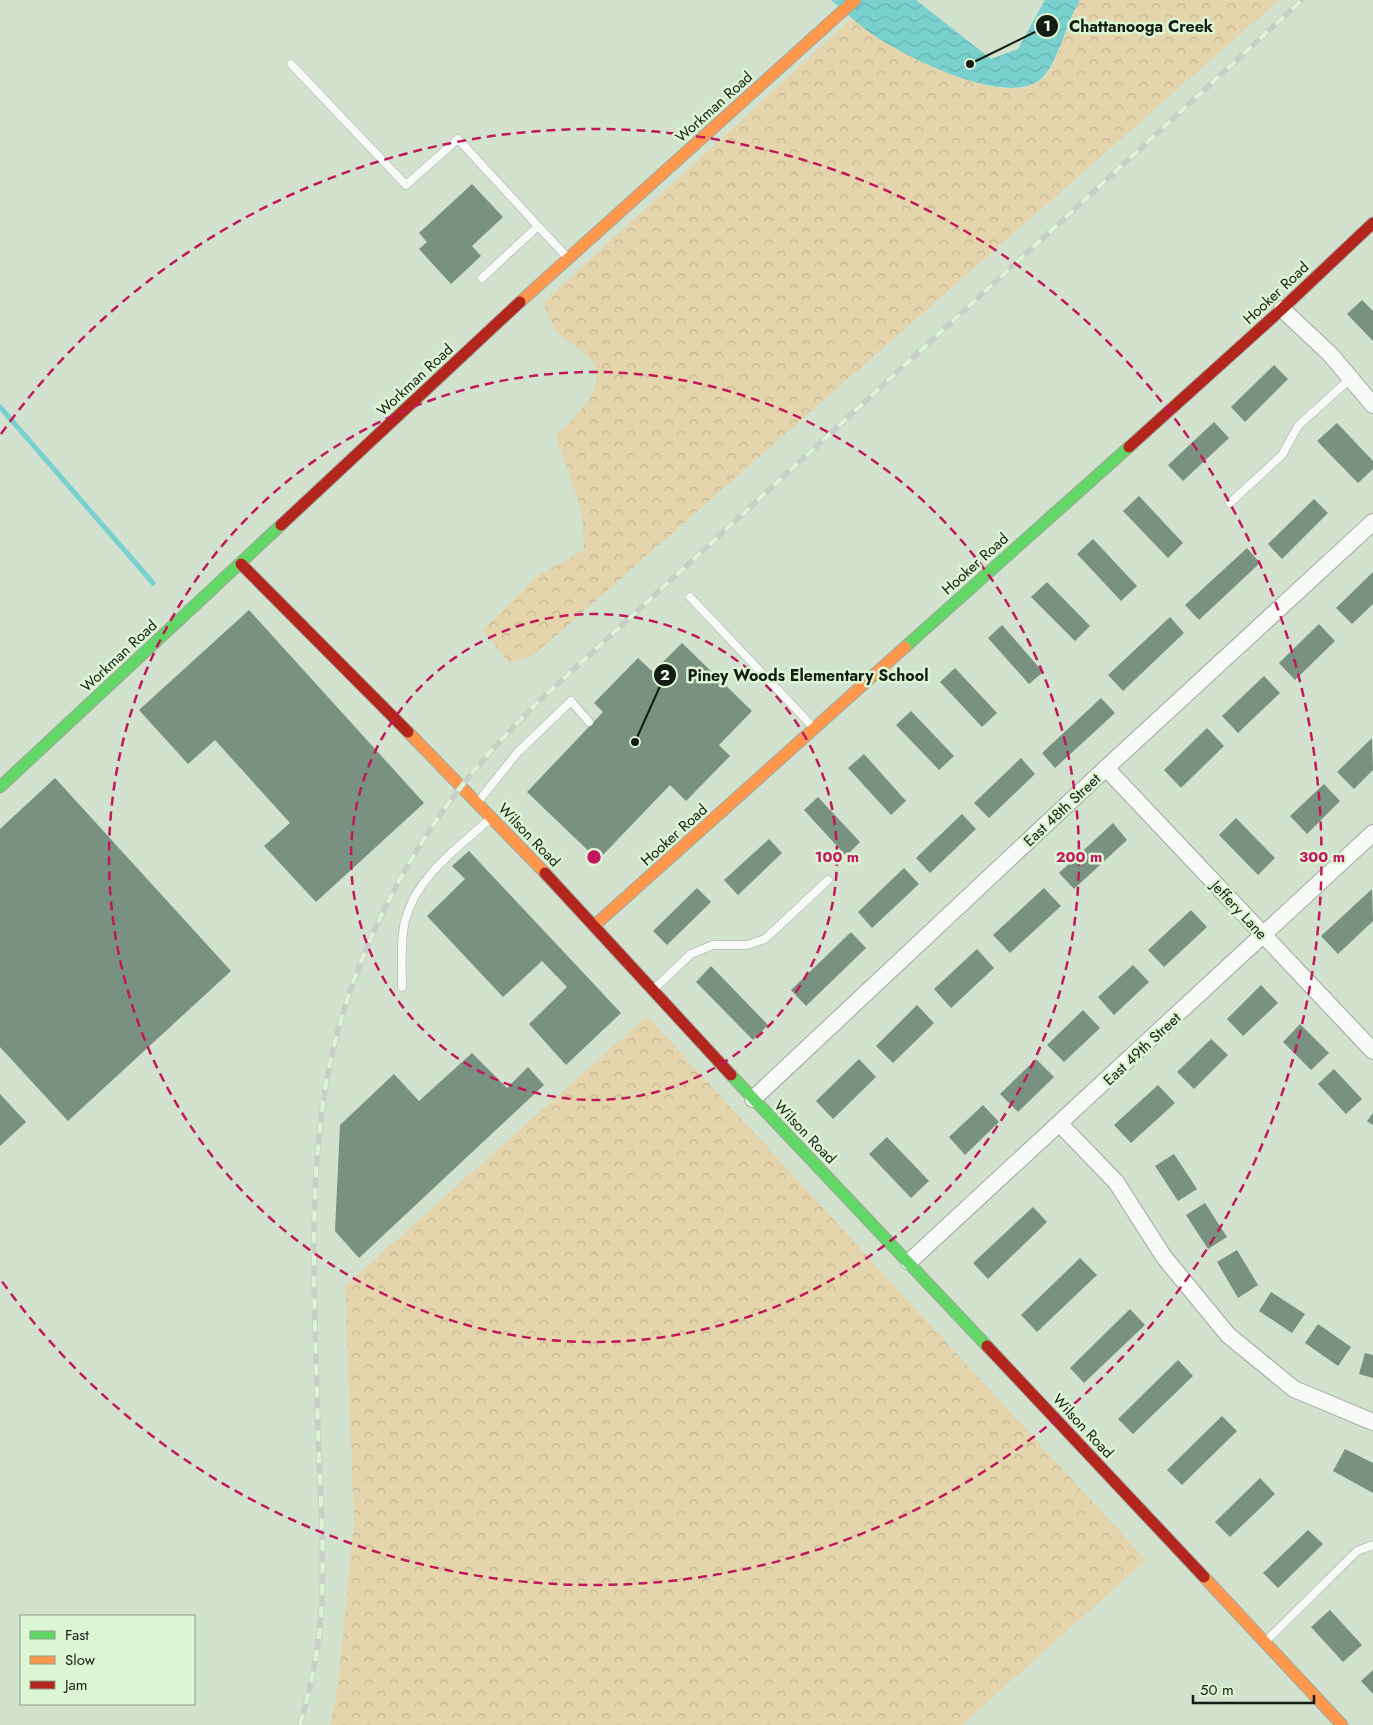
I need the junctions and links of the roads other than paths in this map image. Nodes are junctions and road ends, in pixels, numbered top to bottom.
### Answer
1 (856, 0) edge
2 (291, 64) dead end
3 (1373, 223) edge
4 (538, 226) junction
5 (567, 258) junction
6 (482, 278) dead end
7 (1282, 309) junction
8 (1351, 378) junction
9 (1373, 405) edge
10 (1230, 503) dead end
11 (1373, 522) edge
12 (241, 564) junction
13 (690, 597) dead end
14 (589, 722) dead end
15 (815, 728) junction
16 (1106, 768) junction
17 (0, 787) edge
18 (477, 803) junction
19 (491, 818) junction
20 (1373, 833) edge
21 (828, 880) dead end
22 (595, 925) junction
23 (1264, 936) junction
24 (402, 987) dead end
25 (653, 990) junction
26 (1373, 1051) edge
27 (753, 1099) junction
28 (1060, 1124) junction
29 (909, 1262) junction
30 (1373, 1422) edge
31 (1373, 1545) edge
32 (1265, 1642) junction
33 (1342, 1725) edge

1 - 5 street, Workman Road
2 - 4 lane
3 - 7 street, Hooker Road
4 - 5 lane
4 - 6 lane
5 - 12 street, Workman Road
7 - 8 street
7 - 15 street, Hooker Road
8 - 9 street
8 - 10 lane
11 - 16 street, East 48th Street
12 - 17 street, Workman Road
12 - 18 street, Wilson Road
13 - 15 lane
14 - 18 lane
15 - 22 street, Hooker Road
16 - 23 street, Jeffery Lane
16 - 27 street, East 48th Street
18 - 19 street, Wilson Road
19 - 22 street, Wilson Road
19 - 24 lane
20 - 23 street, East 49th Street
21 - 25 lane
22 - 25 street, Wilson Road
23 - 26 street, Jeffery Lane
23 - 28 street, East 49th Street
25 - 27 street, Wilson Road
27 - 29 street, Wilson Road
28 - 29 street, East 49th Street
28 - 30 street
29 - 32 street, Wilson Road
31 - 32 lane
32 - 33 street, Wilson Road

